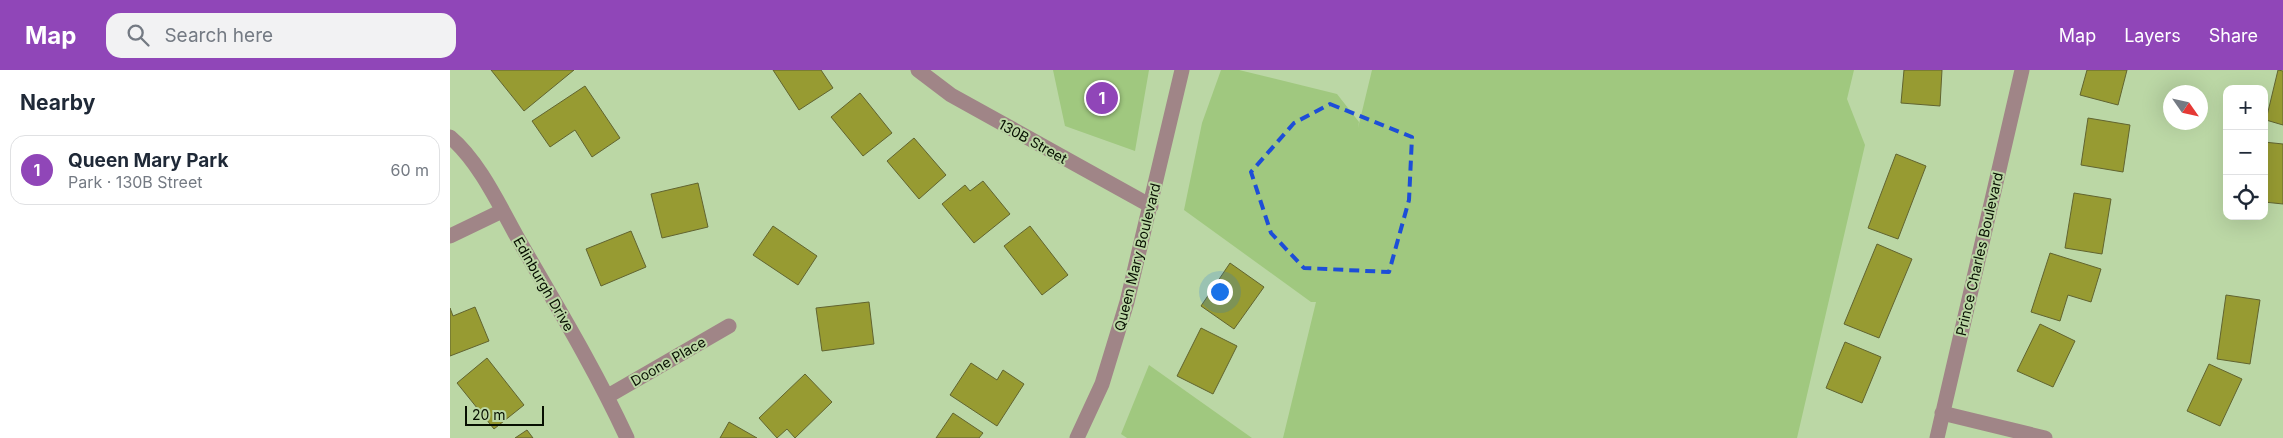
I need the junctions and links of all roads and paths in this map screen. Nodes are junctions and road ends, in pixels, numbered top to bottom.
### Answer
1 (918, 70) edge
2 (1182, 70) edge
3 (2022, 70) edge
4 (450, 136) edge
5 (1151, 206) junction
6 (502, 211) junction
7 (450, 236) edge
8 (729, 326) dead end
9 (608, 396) junction
10 (1942, 413) junction
11 (627, 438) edge
12 (1077, 438) edge
13 (1937, 438) edge
14 (2045, 438) edge

1 - 5 street, 130B Street
2 - 5 street, Queen Mary Boulevard
3 - 10 street, Prince Charles Boulevard
4 - 6 street, Edinburgh Drive
5 - 12 street, Queen Mary Boulevard
6 - 7 street
6 - 9 street, Edinburgh Drive
8 - 9 street, Doone Place
9 - 11 street, Edinburgh Drive
10 - 13 street, Prince Charles Boulevard
10 - 14 street

